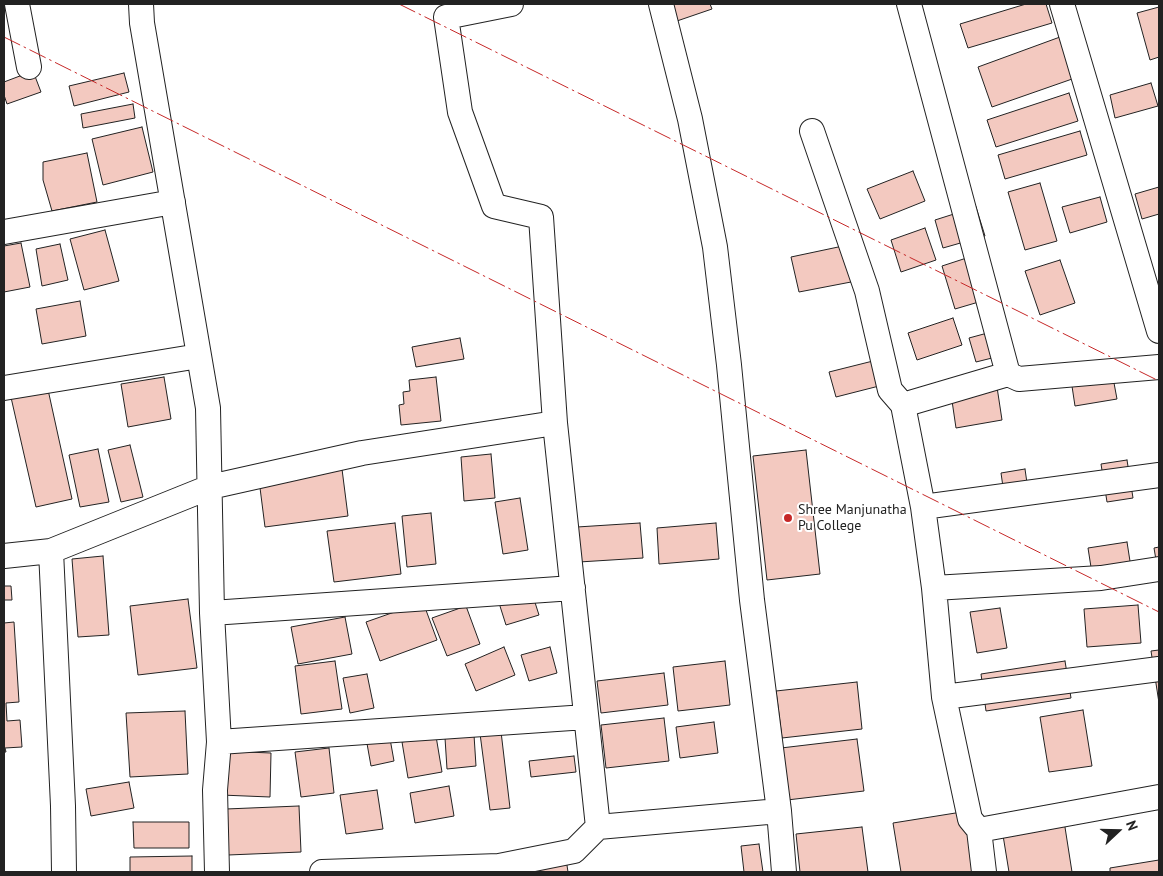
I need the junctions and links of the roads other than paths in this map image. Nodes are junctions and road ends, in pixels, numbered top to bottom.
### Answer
1 (17, 4) edge
2 (141, 4) edge
3 (511, 4) edge
4 (661, 4) edge
5 (909, 4) edge
6 (1062, 4) edge
7 (29, 67) dead end
8 (812, 131) dead end
9 (173, 202) junction
10 (4, 232) edge
11 (1159, 331) edge
12 (199, 356) junction
13 (1159, 367) edge
14 (1008, 374) junction
15 (4, 388) edge
16 (903, 405) junction
17 (555, 423) junction
18 (1159, 475) edge
19 (210, 487) junction
20 (922, 507) junction
21 (51, 551) junction
22 (4, 556) edge
23 (1159, 569) edge
24 (572, 588) junction
25 (934, 588) junction
26 (212, 613) junction
27 (1159, 669) edge
28 (944, 697) junction
29 (586, 716) junction
30 (218, 742) junction
31 (1159, 797) edge
32 (779, 811) junction
33 (598, 827) junction
34 (979, 830) junction
35 (64, 872) edge
36 (217, 872) edge
37 (322, 872) edge
38 (784, 872) edge
39 (984, 872) edge

1 - 7 street
2 - 9 street
3 - 17 street
4 - 32 street
5 - 14 street
6 - 11 street
8 - 16 street
9 - 10 street
9 - 12 street
12 - 15 street
12 - 19 street
13 - 14 street
14 - 16 street
16 - 20 street
17 - 19 street
17 - 24 street
18 - 20 street
19 - 21 street
19 - 26 street
20 - 25 street
21 - 22 street
21 - 35 street
23 - 25 street
24 - 26 street
24 - 29 street
25 - 28 street
26 - 30 street
27 - 28 street
28 - 34 street
29 - 30 street
29 - 33 street
30 - 36 street
31 - 34 street
32 - 33 street
32 - 38 street
33 - 37 street
34 - 39 street

